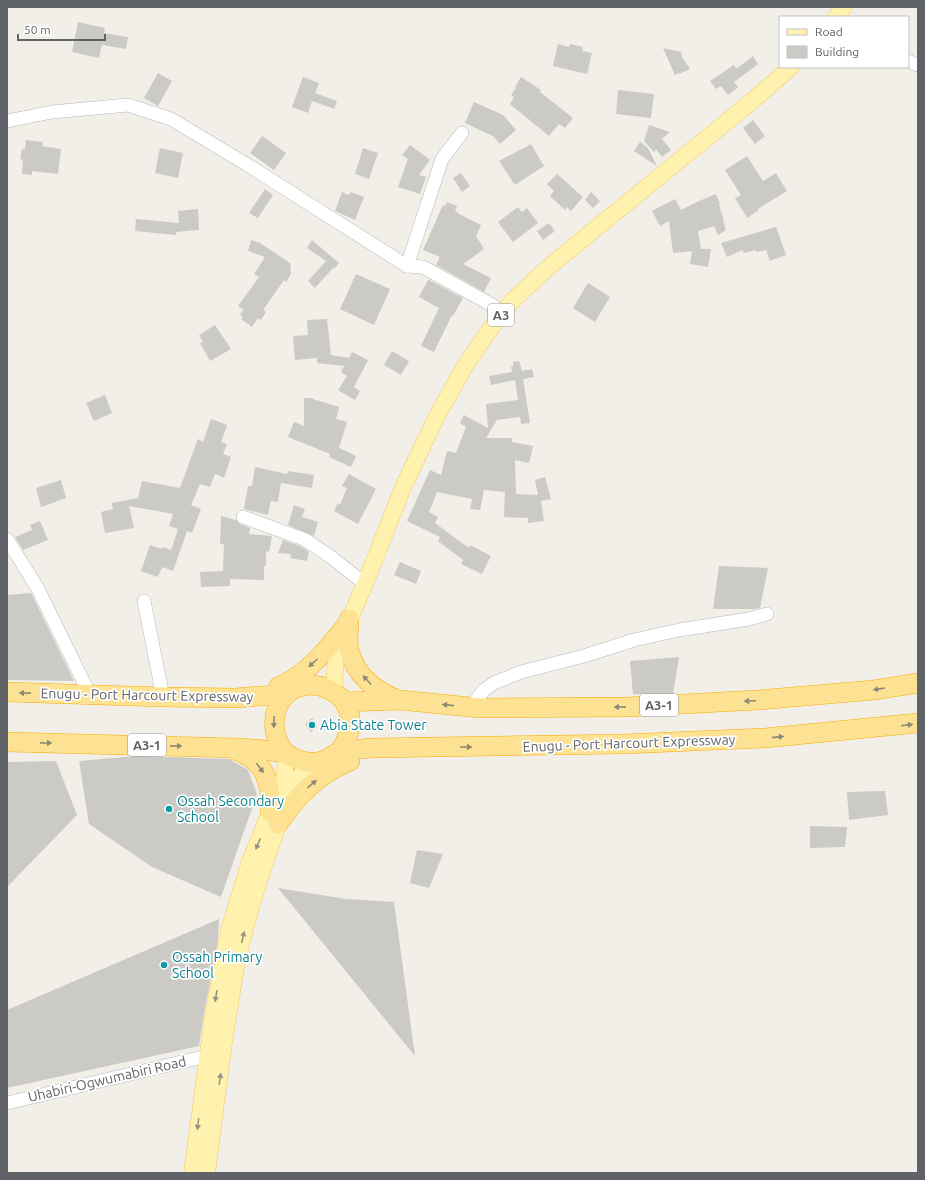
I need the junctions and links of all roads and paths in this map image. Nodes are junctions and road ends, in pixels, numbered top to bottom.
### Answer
1 (844, 7) edge
2 (837, 16) edge
3 (790, 68) edge
4 (7, 121) edge
5 (462, 133) dead end
6 (407, 266) junction
7 (503, 314) junction
8 (243, 517) dead end
9 (7, 539) edge
10 (365, 584) junction
11 (144, 601) dead end
12 (767, 614) dead end
13 (348, 621) junction
14 (336, 658) junction
15 (918, 683) edge
16 (310, 685) junction
17 (7, 692) edge
18 (90, 694) junction
19 (287, 694) junction
20 (163, 697) junction
21 (224, 697) junction
22 (340, 697) junction
23 (400, 700) junction
24 (470, 708) junction
25 (918, 723) edge
26 (7, 742) edge
27 (228, 747) junction
28 (399, 748) junction
29 (339, 752) junction
30 (287, 754) junction
31 (312, 762) junction
32 (274, 818) junction
33 (208, 1056) junction
34 (7, 1103) edge
35 (192, 1173) edge
36 (207, 1173) edge

1 - 2 main road
3 - 7 main road, A3
4 - 6 street
5 - 6 street
6 - 7 street
7 - 10 main road, A3
8 - 10 street
9 - 18 street
10 - 13 main road, A3
11 - 20 street
12 - 24 street
13 - 14 main road, A3
13 -> 21 highway
23 -> 13 highway
14 - 16 main road, A3
14 - 22 main road, A3
15 -> 24 highway, A3-1
16 - 19 highway
16 - 22 highway
18 -> 17 highway, Enugu - Port Harcourt Expressway
18 - 20 highway, Enugu - Port Harcourt Expressway
19 - 21 highway, Enugu - Port Harcourt Expressway
19 -> 30 highway
20 - 21 highway, Enugu - Port Harcourt Expressway
22 - 23 highway
22 - 29 highway
24 -> 23 highway, A3-1
28 -> 25 highway, Enugu - Port Harcourt Expressway / A3-1
26 -> 27 highway, A3-1
27 - 30 highway, A3-1
27 -> 32 highway
28 - 29 highway, Enugu - Port Harcourt Expressway / A3-1
32 -> 28 highway
29 - 31 highway, A3-1
30 - 31 highway, A3-1
30 - 32 main road
31 - 32 main road
32 -> 33 main road
36 -> 32 main road
33 - 34 street, Uhabiri-Ogwumabiri Road
33 -> 35 main road

